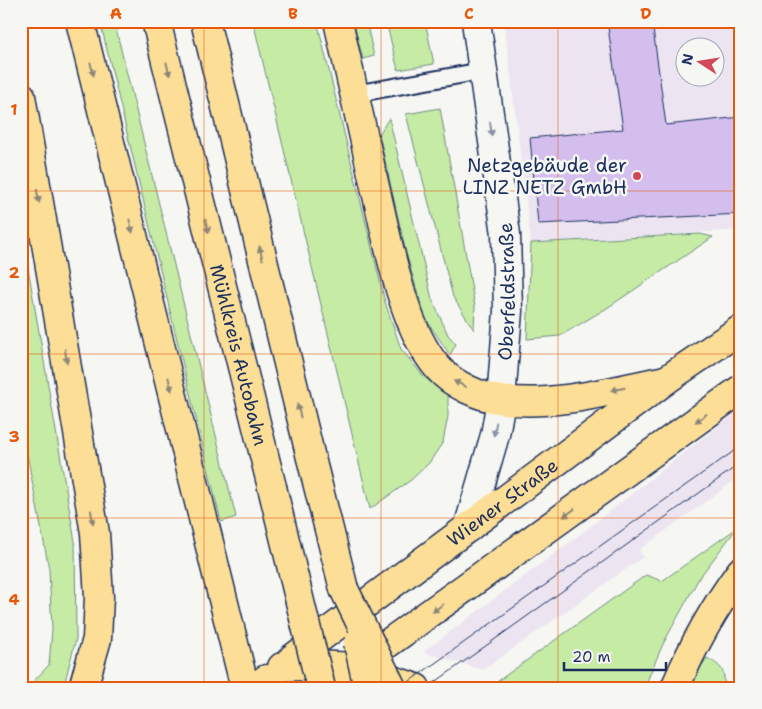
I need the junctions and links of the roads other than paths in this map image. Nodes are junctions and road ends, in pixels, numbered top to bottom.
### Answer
1 (80, 21) edge
2 (156, 21) edge
3 (205, 21) edge
4 (338, 21) edge
5 (476, 21) edge
6 (483, 76) junction
7 (354, 94) junction
8 (21, 96) edge
9 (741, 329) edge
10 (666, 380) junction
11 (741, 389) edge
12 (501, 400) junction
13 (468, 528) junction
14 (741, 571) edge
15 (344, 588) junction
16 (361, 678) edge
17 (264, 680) edge
18 (83, 688) edge
19 (320, 688) edge
20 (326, 688) edge
21 (392, 688) edge
22 (416, 688) edge
23 (675, 688) edge

1 -> 17 main road
2 -> 19 main road, Mühlkreis Autobahn, bridge
15 -> 3 main road
4 - 7 main road
5 - 6 street, Oberfeldstraße
6 - 7 lane
6 -> 12 street, Oberfeldstraße
12 -> 7 main road
8 -> 18 main road
9 - 10 main road, Wiener Straße
10 -> 12 main road
10 - 13 main road, Wiener Straße
11 -> 16 main road
12 -> 13 street, Oberfeldstraße
13 - 17 main road, Wiener Straße
14 - 23 main road
15 - 16 main road, bridge
15 - 21 main road, bridge
16 - 17 main road
16 - 20 main road
16 - 22 main road

